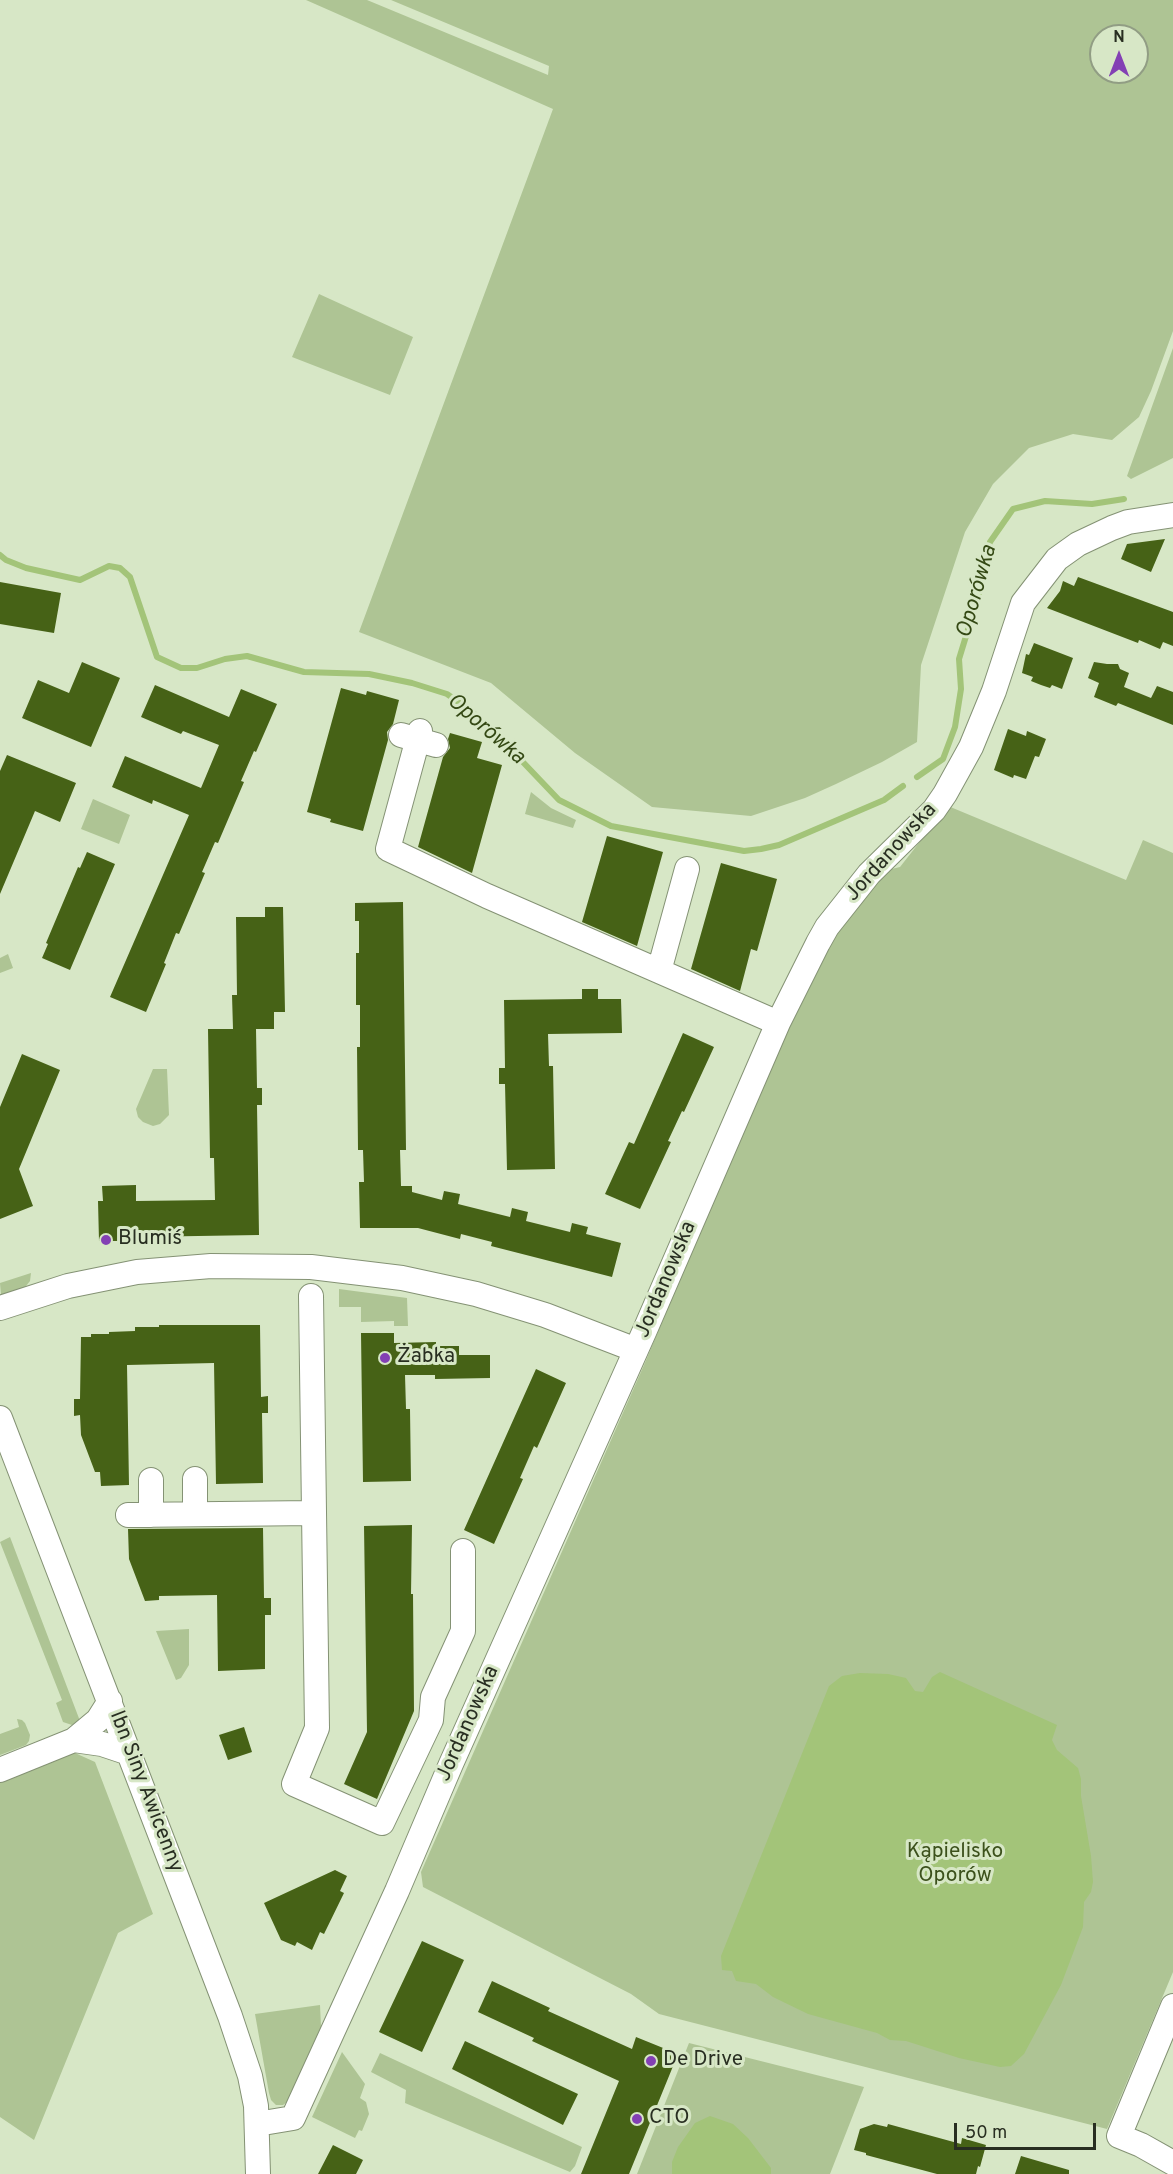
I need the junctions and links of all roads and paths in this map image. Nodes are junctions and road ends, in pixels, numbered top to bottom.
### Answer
1 (1173, 515) edge
2 (419, 738) dead end
3 (687, 869) dead end
4 (659, 971) junction
5 (778, 1023) junction
6 (311, 1296) dead end
7 (0, 1308) edge
8 (636, 1350) junction
9 (0, 1418) edge
10 (195, 1479) dead end
11 (151, 1480) dead end
12 (314, 1513) junction
13 (195, 1514) junction
14 (463, 1551) dead end
15 (110, 1701) junction
16 (74, 1740) junction
17 (129, 1753) junction
18 (0, 1770) edge
19 (1173, 2007) edge
20 (257, 2124) junction
21 (1173, 2163) edge
22 (258, 2174) edge

1 - 5 street, Jordanowska
2 - 4 street
3 - 4 street
4 - 5 street
5 - 8 street, Jordanowska
6 - 12 street
7 - 8 street
8 - 20 street, Jordanowska
9 - 15 street, Ibn Siny Awicenny
10 - 13 street
11 - 13 street
12 - 13 street
12 - 14 street
15 - 16 street
15 - 17 street, Ibn Siny Awicenny
16 - 17 street
16 - 18 street
17 - 20 street, Ibn Siny Awicenny
19 - 21 street
20 - 22 street, Ibn Siny Awicenny

